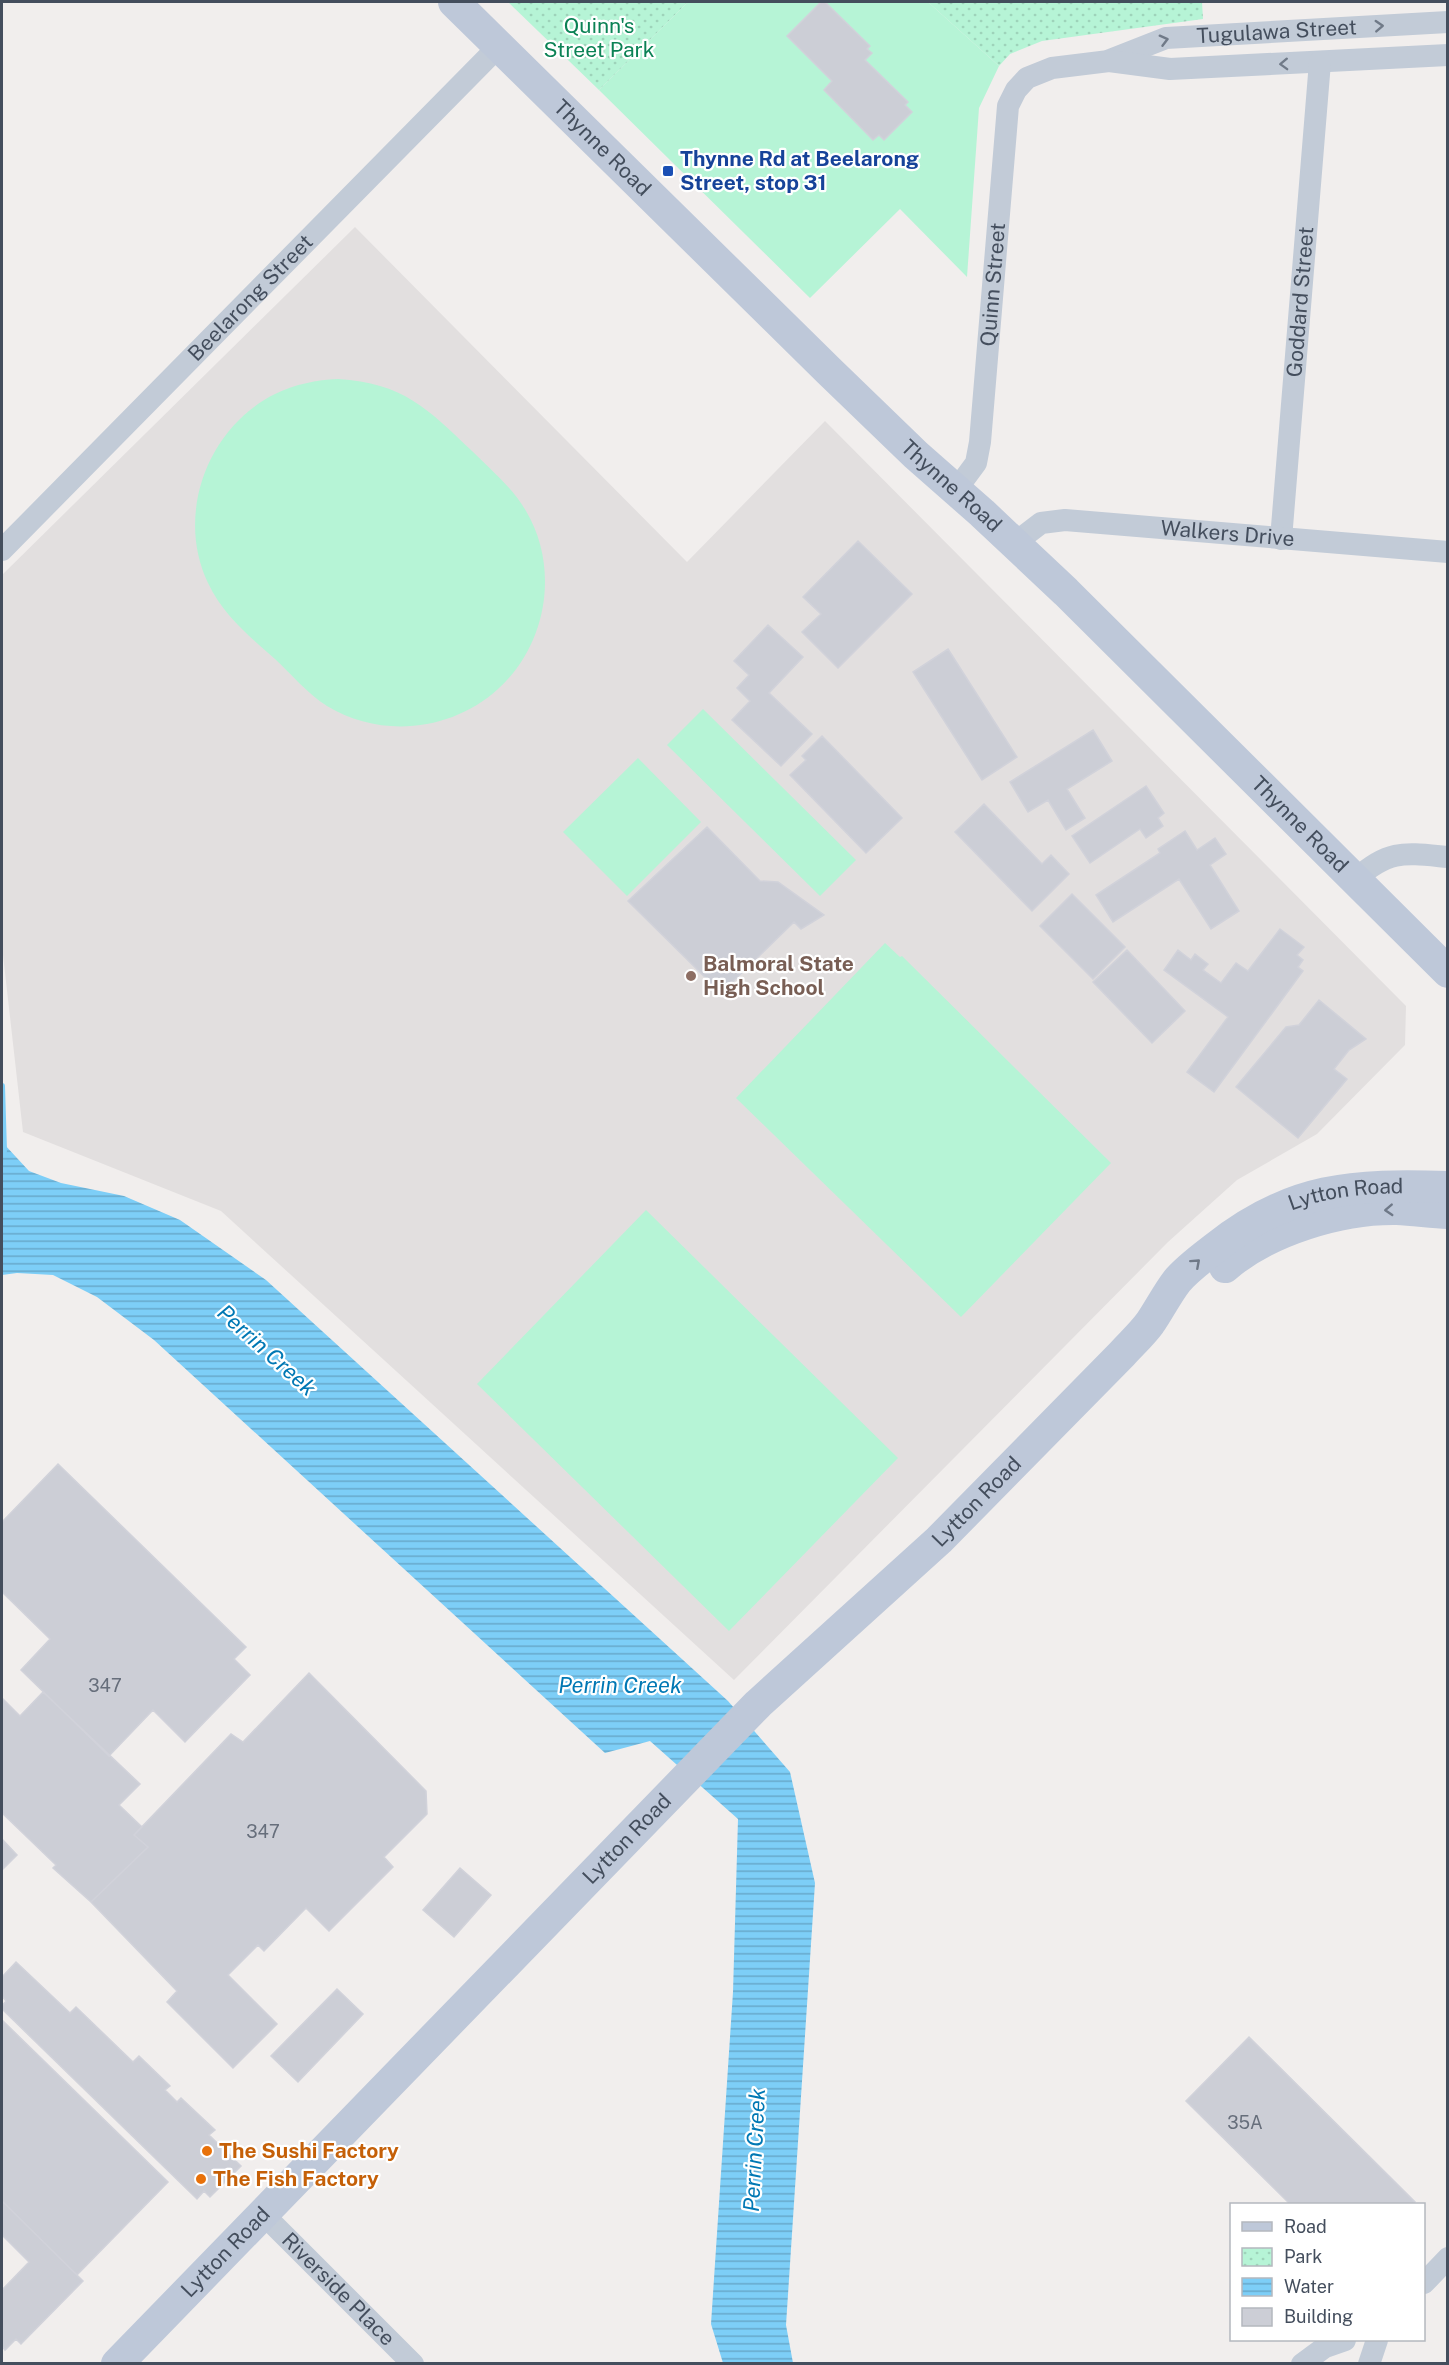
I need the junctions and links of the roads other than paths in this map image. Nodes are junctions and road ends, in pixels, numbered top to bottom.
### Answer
1 (454, 2) edge
2 (1448, 22) edge
3 (499, 46) junction
4 (1448, 55) edge
5 (1109, 61) junction
6 (1320, 62) junction
7 (1028, 78) joint
8 (956, 490) junction
9 (1281, 540) junction
10 (1015, 543) junction
11 (2, 550) edge
12 (1448, 552) edge
13 (1448, 857) edge
14 (1356, 879) junction
15 (1448, 972) edge
16 (1448, 1187) edge
17 (1448, 1213) edge
18 (1148, 1326) junction
19 (264, 2215) junction
20 (1448, 2258) edge
21 (1425, 2282) edge
22 (1342, 2341) edge
23 (1377, 2341) edge
24 (117, 2364) edge
25 (413, 2364) edge
26 (1302, 2364) edge
27 (1369, 2364) edge

1 - 3 main road, Thynne Road
5 -> 2 street, Tugulawa Street
3 - 8 main road, Thynne Road
3 - 11 street, Beelarong Street
4 - 6 street, Tugulawa Street
6 -> 5 street, Tugulawa Street
5 - 7 street, Tugulawa Street
6 - 9 street, Goddard Street
7 - 8 street, Quinn Street
8 - 10 main road, Thynne Road
9 - 10 street, Walkers Drive
9 - 12 street, Walkers Drive
10 - 14 main road, Thynne Road
13 - 14 street
14 - 15 main road, Thynne Road
18 -> 16 main road, Lytton Road
17 -> 18 main road, Lytton Road
18 - 19 main road, Lytton Road
19 - 24 main road, Lytton Road
19 - 25 street, Riverside Place
20 - 21 street
22 - 26 street
23 - 27 street

